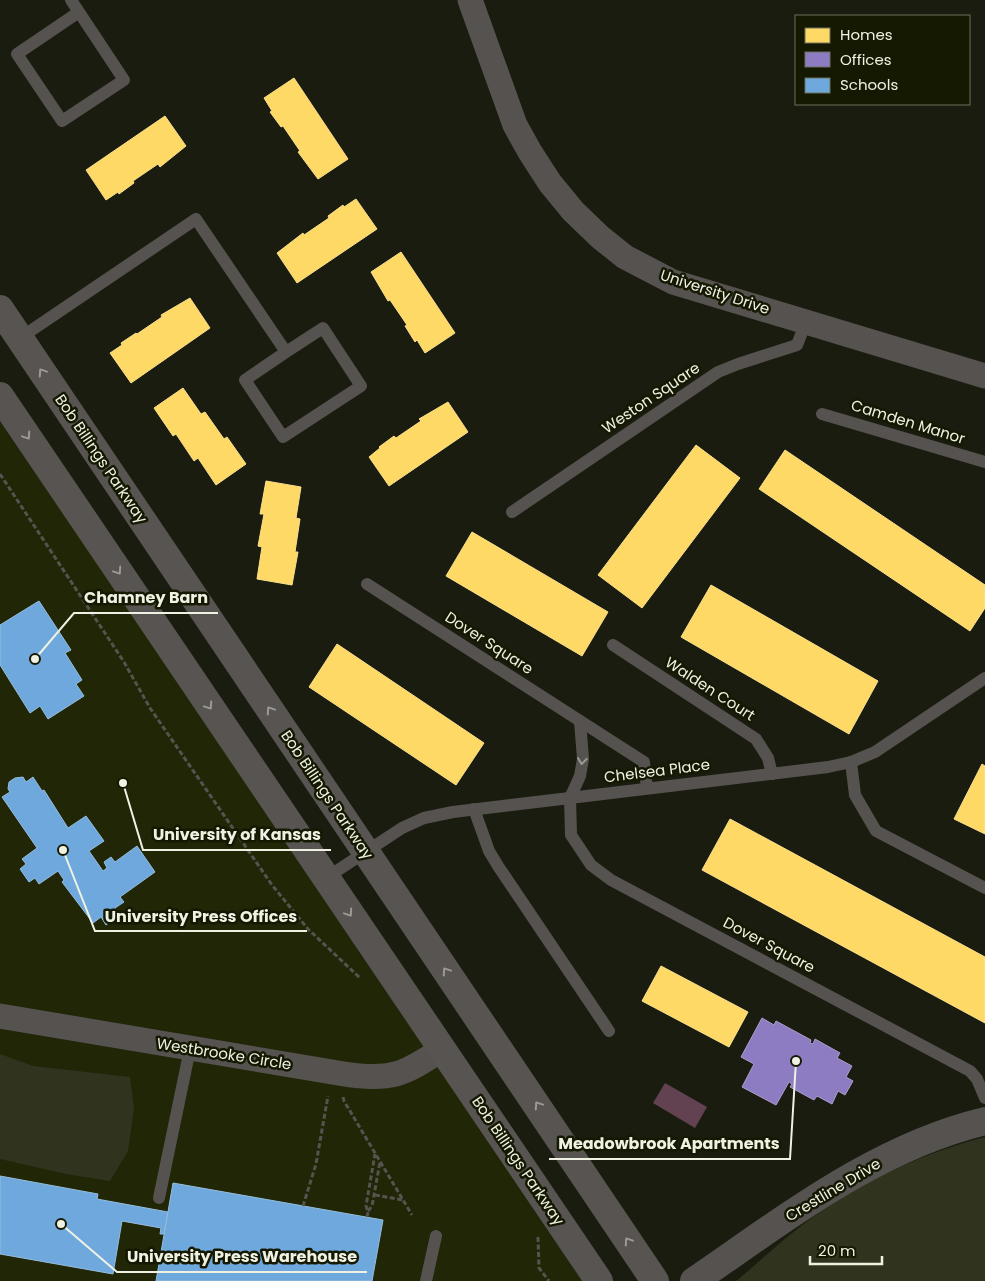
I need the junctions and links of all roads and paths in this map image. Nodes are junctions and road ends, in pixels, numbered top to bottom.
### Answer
1 (71, 0) edge
2 (470, 0) edge
3 (79, 12) junction
4 (0, 309) edge
5 (806, 322) junction
6 (20, 338) junction
7 (286, 352) junction
8 (985, 376) edge
9 (0, 396) edge
10 (822, 414) dead end
11 (985, 462) edge
12 (0, 474) edge
13 (512, 512) dead end
14 (367, 584) dead end
15 (613, 645) dead end
16 (985, 678) edge
17 (580, 721) junction
18 (851, 762) junction
19 (772, 774) junction
20 (647, 788) junction
21 (570, 798) junction
22 (474, 809) junction
23 (365, 852) junction
24 (326, 878) junction
25 (985, 888) edge
26 (366, 983) dead end
27 (0, 1016) edge
28 (609, 1031) dead end
29 (190, 1048) junction
30 (442, 1049) junction
31 (343, 1085) junction
32 (985, 1098) edge
33 (985, 1122) edge
34 (375, 1153) junction
35 (380, 1162) junction
36 (375, 1194) junction
37 (159, 1198) dead end
38 (403, 1200) junction
39 (303, 1206) dead end
40 (368, 1212) junction
41 (412, 1215) dead end
42 (367, 1217) dead end
43 (537, 1230) dead end
44 (436, 1236) dead end
45 (426, 1281) edge
46 (549, 1281) edge
47 (599, 1281) edge
48 (655, 1281) edge
49 (694, 1281) edge

1 - 3 lane
2 - 5 street, University Drive
3 - 3 lane
4 - 6 main road, Bob Billings Parkway
5 - 8 street, University Drive
5 - 13 lane, Weston Square
6 - 7 lane
23 -> 6 main road, Bob Billings Parkway
7 - 7 lane
9 -> 24 main road, Bob Billings Parkway
10 - 11 lane, Camden Manor
12 - 26 path
14 - 17 lane, Dover Square
15 - 19 lane, Walden Court
16 - 18 lane, Chelsea Place
17 - 20 lane, Dover Square
17 -> 21 lane
18 - 19 lane, Chelsea Place
18 - 25 lane
19 - 20 lane, Chelsea Place
20 - 21 lane, Chelsea Place
21 - 22 lane, Chelsea Place
21 - 32 lane, Dover Square
22 - 23 lane, Chelsea Place
22 - 28 lane
23 - 24 lane, Chelsea Place
48 -> 23 main road, Bob Billings Parkway
24 -> 30 main road, Bob Billings Parkway
27 - 29 street, Westbrooke Circle
29 - 31 street, Westbrooke Circle
29 - 37 lane
30 - 31 street, Westbrooke Circle
30 - 47 main road, Bob Billings Parkway
31 - 34 path
31 - 39 path
33 - 49 street, Crestline Drive
34 - 35 path
34 - 40 path
35 - 36 path
35 - 38 path
36 - 38 path
36 - 40 path
38 - 41 path
40 - 42 path
43 - 46 path
44 - 45 lane

